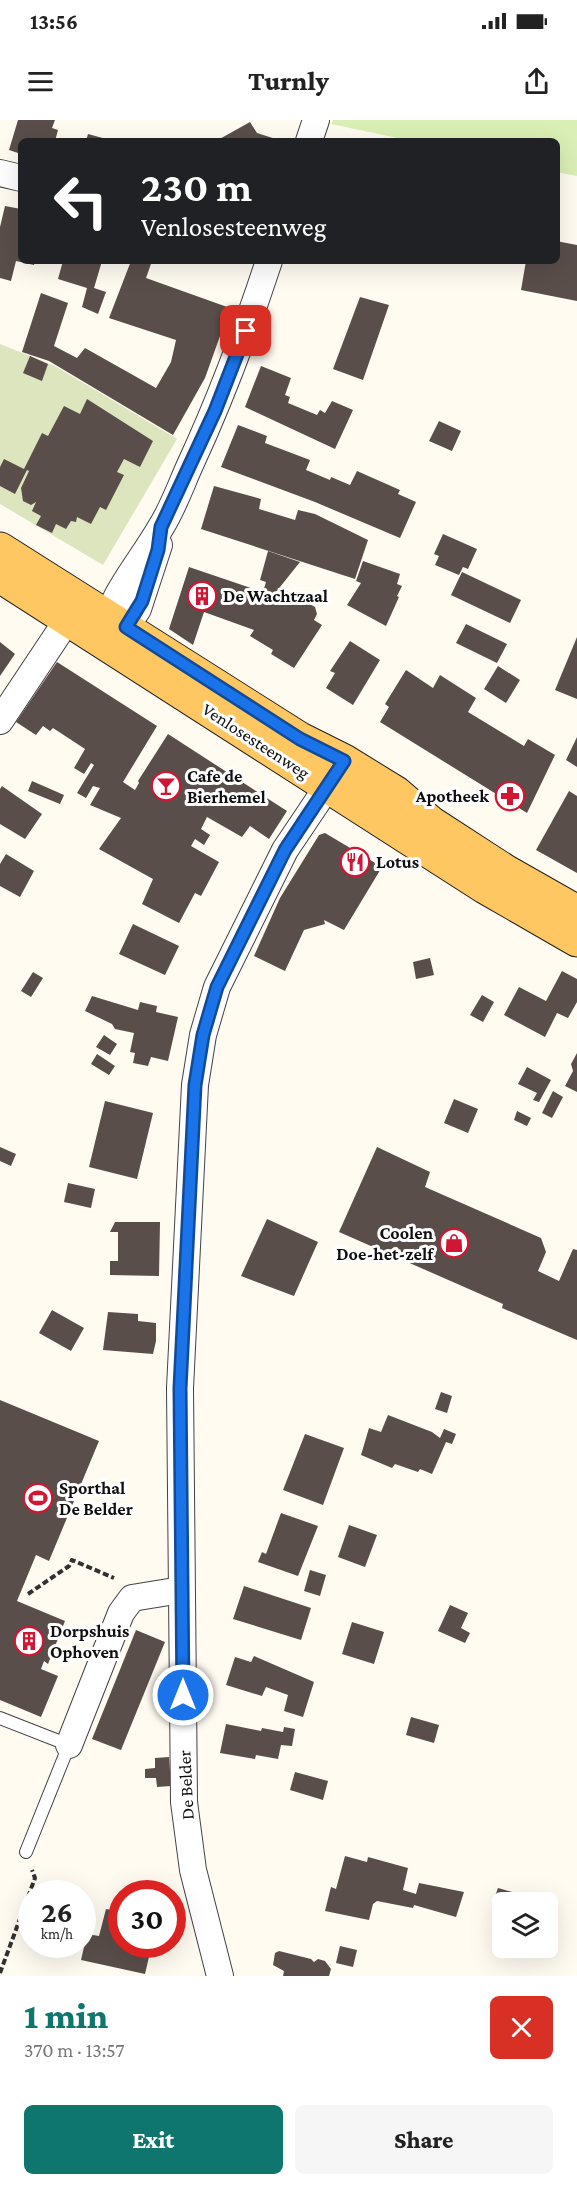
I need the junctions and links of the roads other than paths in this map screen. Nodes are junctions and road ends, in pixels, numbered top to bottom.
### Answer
1 (316, 120) edge
2 (310, 138) edge
3 (0, 173) edge
4 (18, 177) edge
5 (261, 265) edge
6 (0, 549) edge
7 (0, 576) edge
8 (97, 621) junction
9 (0, 721) edge
10 (336, 774) junction
11 (577, 912) edge
12 (577, 940) edge
13 (181, 1590) junction
14 (0, 1718) edge
15 (69, 1745) junction
16 (26, 1852) road end
17 (219, 1976) edge

1 - 2 street
3 - 4 street
5 - 8 street
6 - 8 main road, Venlosesteenweg
7 - 8 main road, Venlosesteenweg
8 - 9 street
8 - 10 main road, Venlosesteenweg
10 - 11 main road, Venlosesteenweg
10 - 12 main road, Venlosesteenweg
10 - 13 street, De Belder
13 - 15 street
13 - 17 street, De Belder
14 - 15 lane
15 - 16 lane

